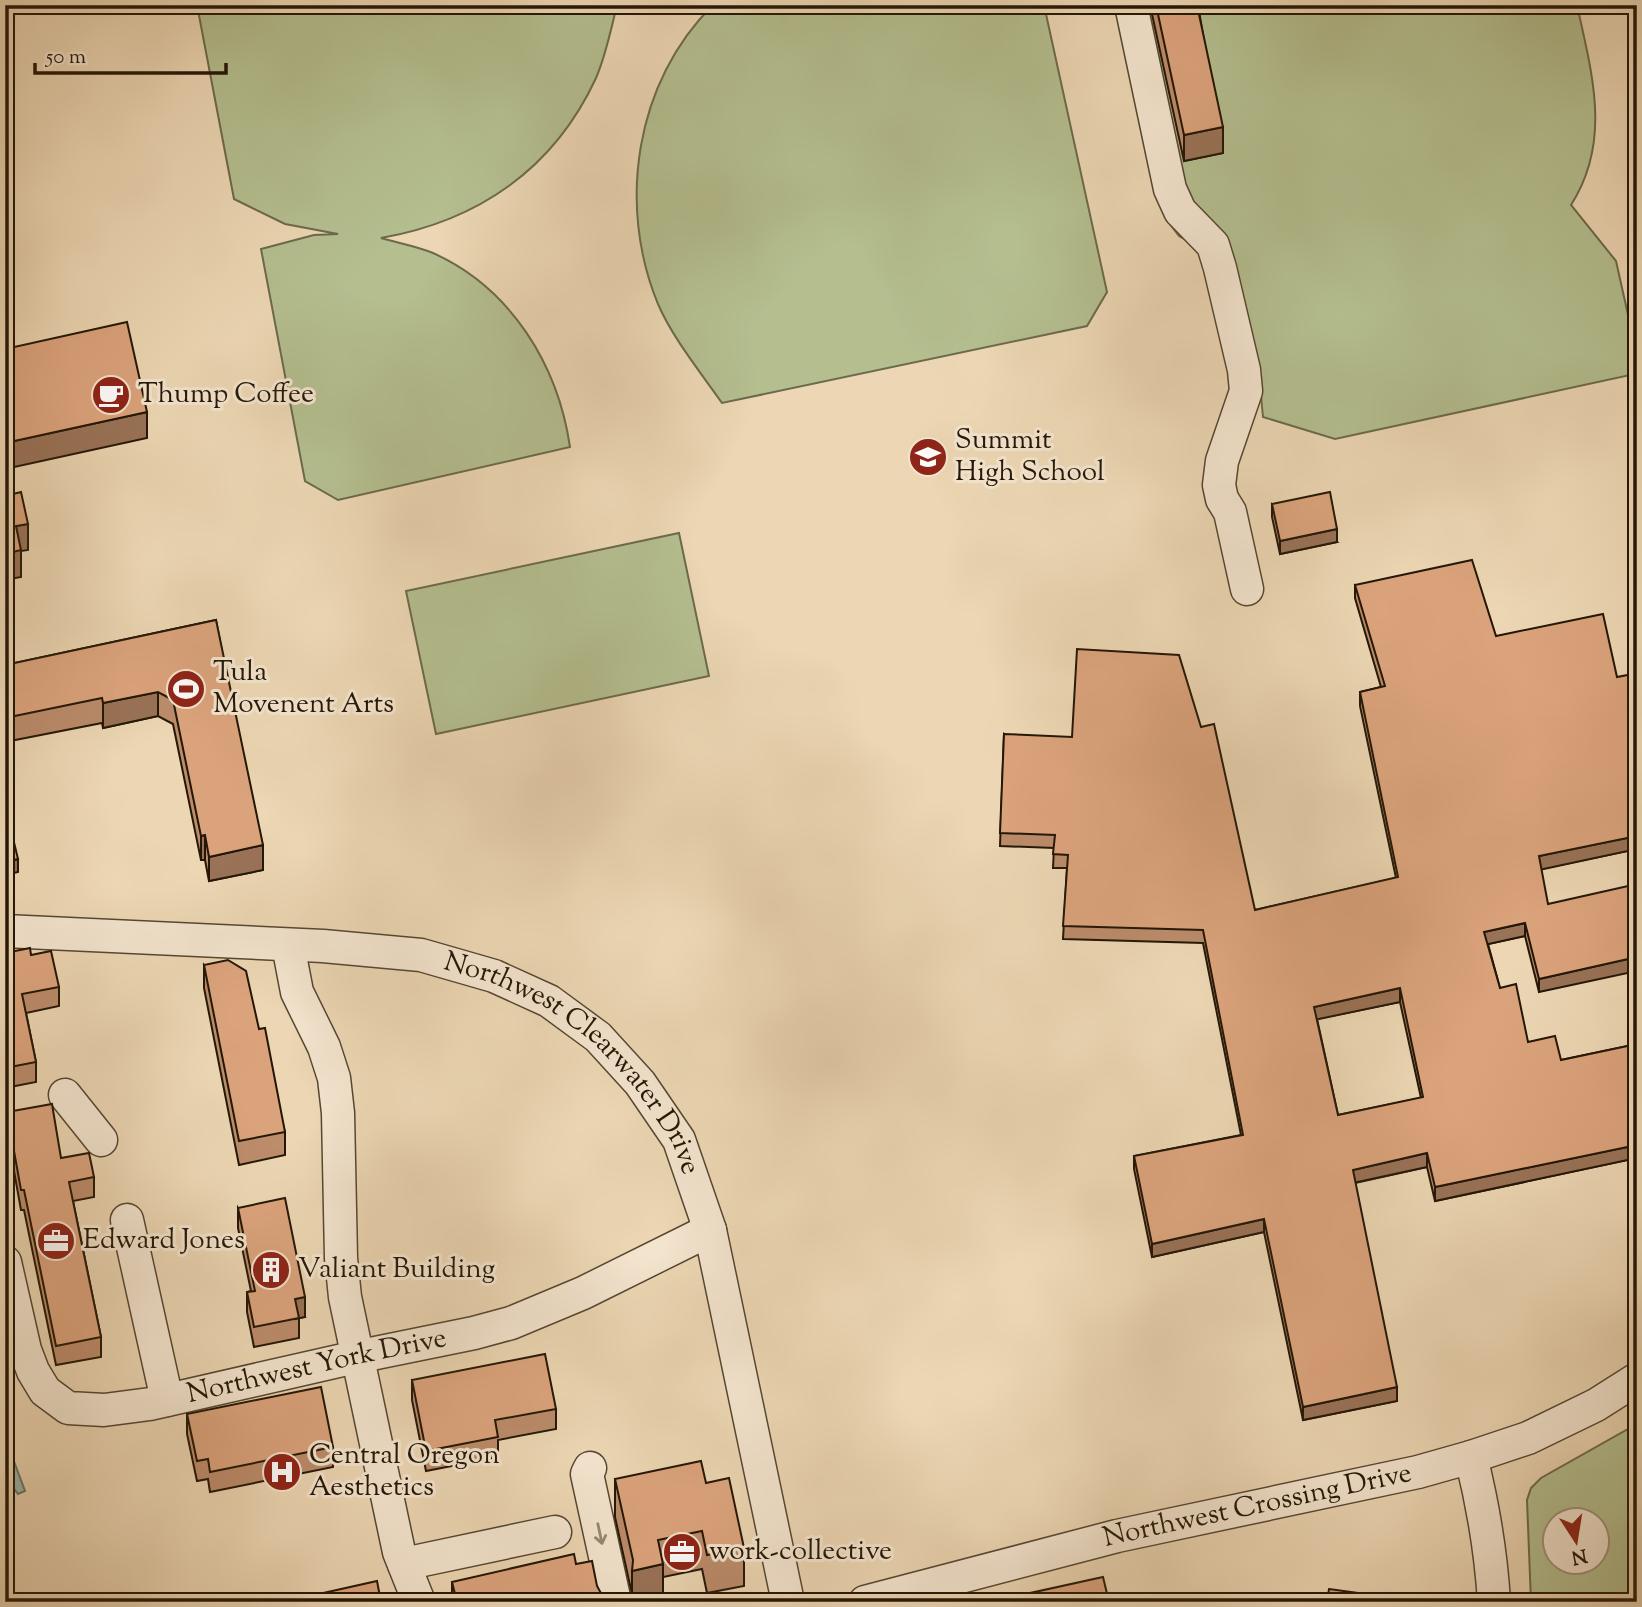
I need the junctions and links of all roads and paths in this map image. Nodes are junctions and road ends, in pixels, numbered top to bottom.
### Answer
1 (1131, 5) edge
2 (1247, 589) dead end
3 (5, 931) edge
4 (288, 945) junction
5 (65, 1095) dead end
6 (101, 1140) dead end
7 (127, 1220) dead end
8 (710, 1230) junction
9 (5, 1262) edge
10 (356, 1357) junction
11 (1637, 1379) edge
12 (167, 1399) junction
13 (1471, 1457) junction
14 (590, 1468) dead end
15 (555, 1532) dead end
16 (404, 1564) junction
17 (419, 1602) edge
18 (615, 1602) edge
19 (788, 1602) edge
20 (865, 1602) edge
21 (1494, 1602) edge

1 - 2 street
3 - 4 street, Northwest Clearwater Drive
4 - 8 street, Northwest Clearwater Drive
4 - 10 street
5 - 6 street
7 - 12 street
8 - 10 street, Northwest York Drive
8 - 19 street, Northwest Clearwater Drive
9 - 12 street, Northwest York Drive
10 - 12 street, Northwest York Drive
10 - 16 street
11 - 13 street, Northwest Crossing Drive
13 - 20 street, Northwest Crossing Drive
13 - 21 street
14 -> 18 street
15 - 16 street
16 - 17 street

